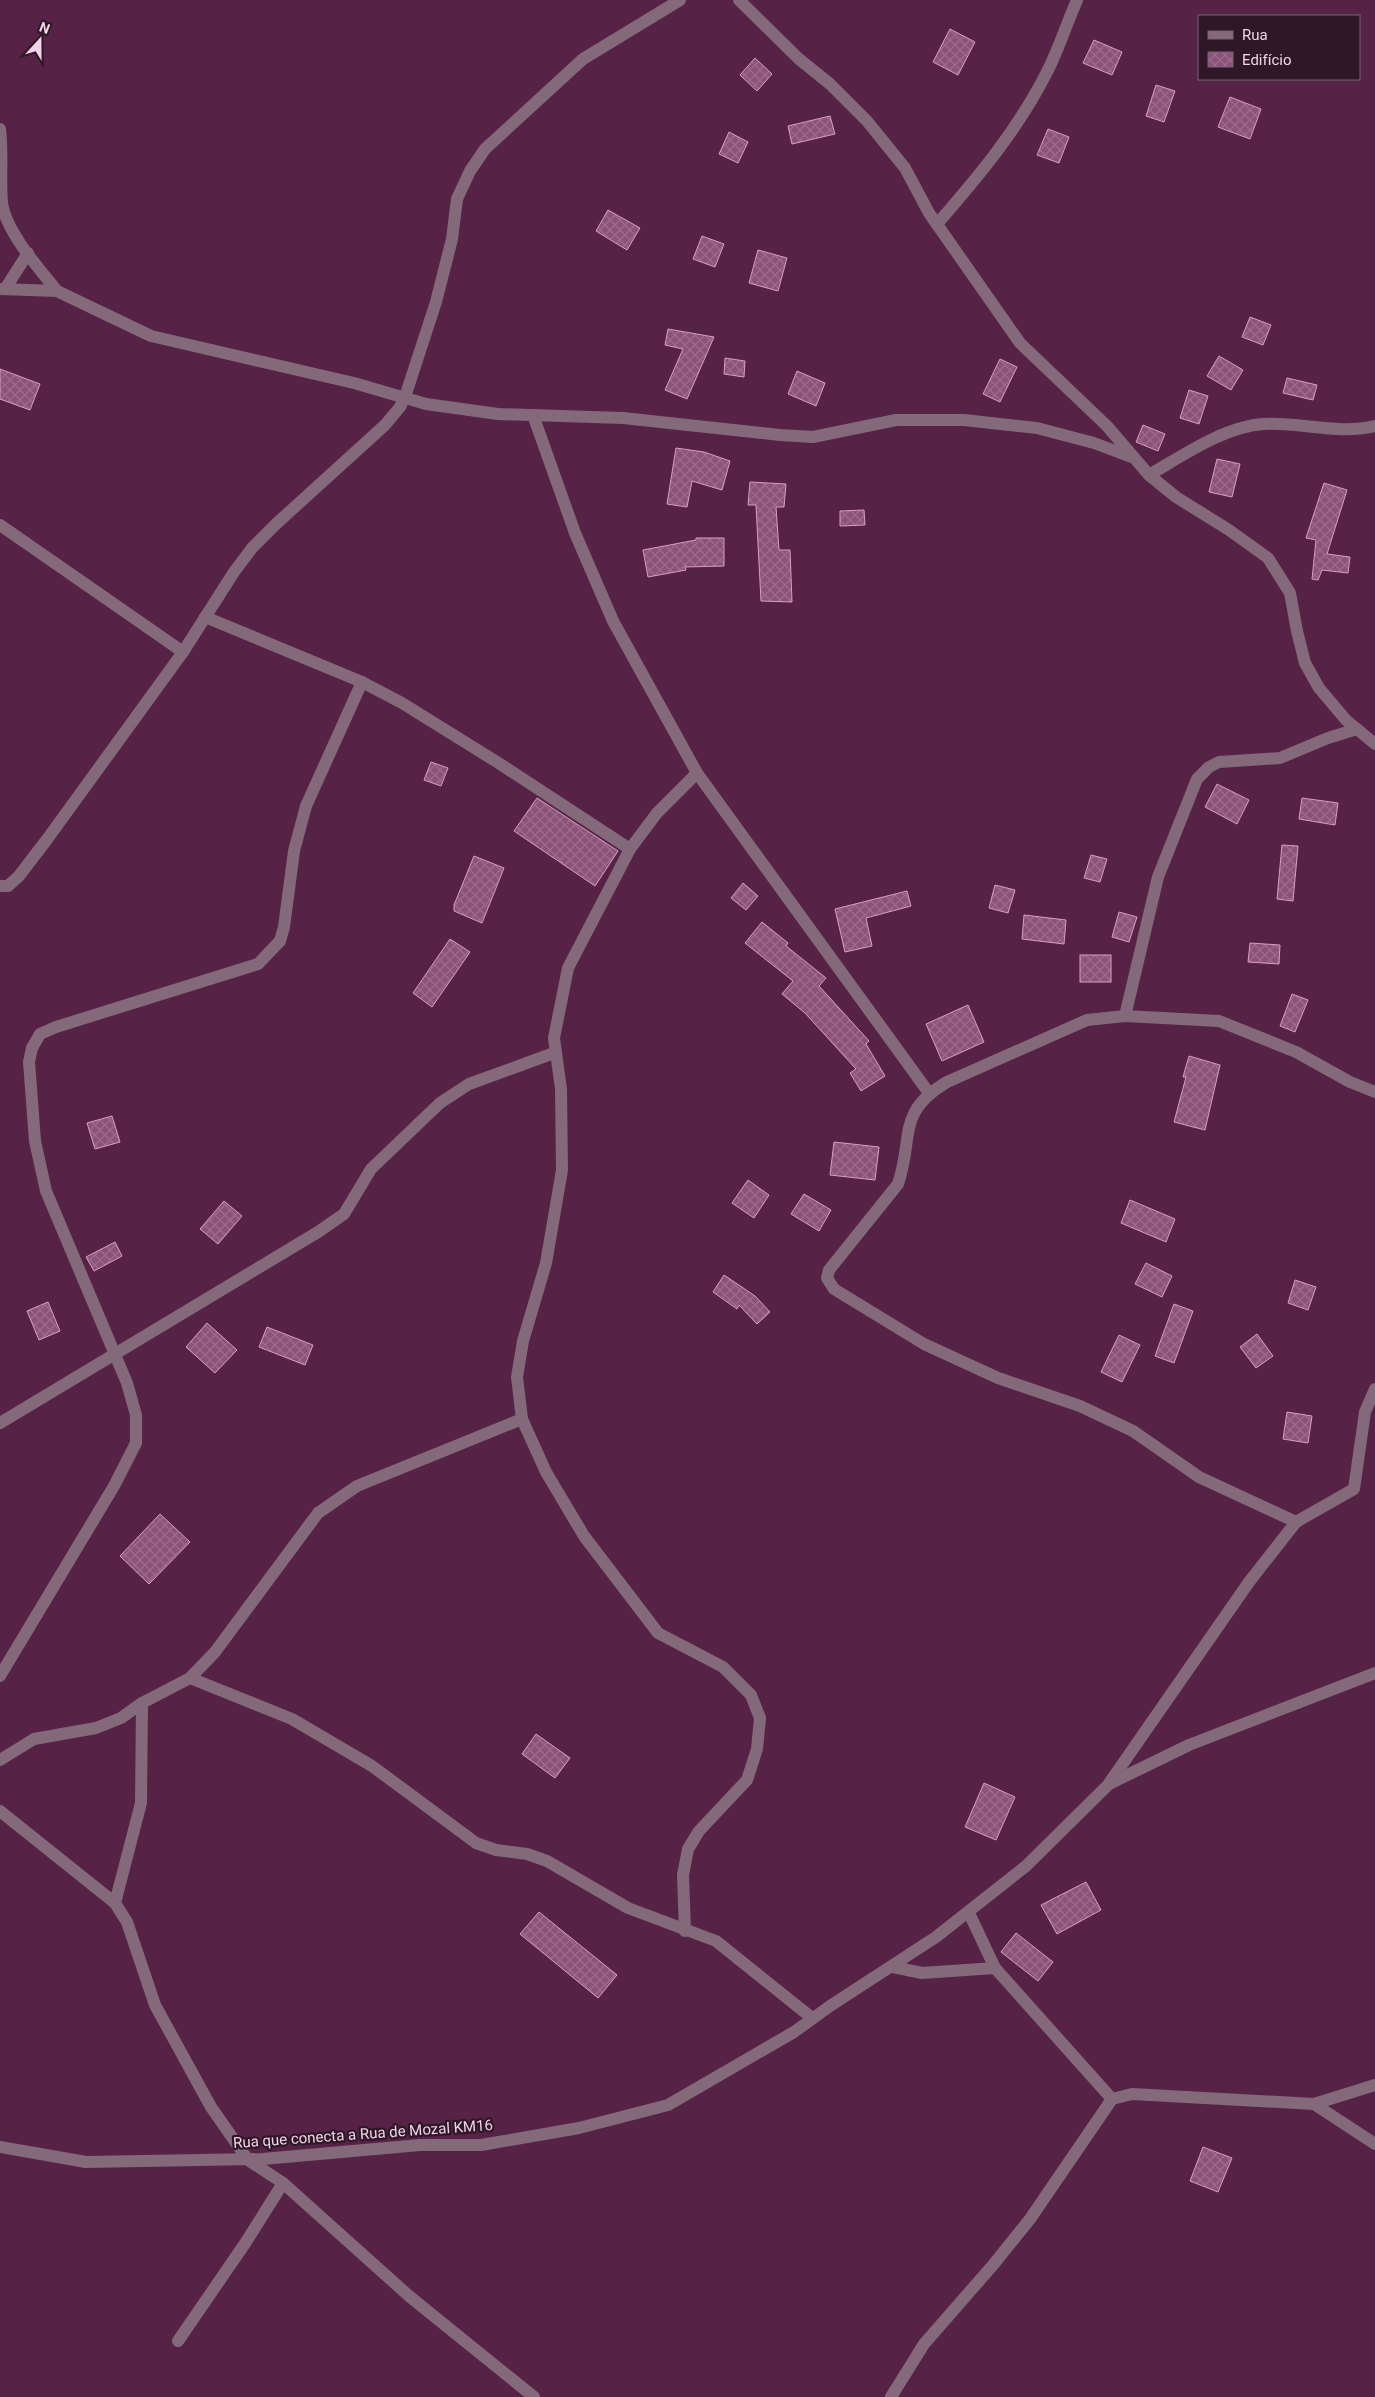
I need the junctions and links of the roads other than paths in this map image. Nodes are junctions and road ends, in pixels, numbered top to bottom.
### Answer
1 (680, 0) edge
2 (738, 0) edge
3 (1076, 0) edge
4 (0, 129) edge
5 (937, 224) junction
6 (28, 253) junction
7 (3, 289) edge
8 (57, 291) junction
9 (405, 397) junction
10 (533, 415) junction
11 (1375, 426) edge
12 (1134, 458) junction
13 (1149, 476) junction
14 (0, 525) edge
15 (205, 617) junction
16 (183, 652) junction
17 (362, 682) junction
18 (1357, 729) junction
19 (1375, 744) edge
20 (697, 773) junction
21 (630, 849) junction
22 (0, 886) edge
23 (1125, 1016) junction
24 (554, 1053) junction
25 (1375, 1092) edge
26 (929, 1093) junction
27 (116, 1353) junction
28 (1375, 1389) edge
29 (1370, 1413) edge
30 (522, 1419) junction
31 (0, 1423) edge
32 (1296, 1522) junction
33 (1375, 1673) edge
34 (0, 1676) edge
35 (190, 1678) junction
36 (142, 1703) junction
37 (0, 1760) edge
38 (1109, 1784) junction
39 (0, 1811) edge
40 (115, 1903) junction
41 (969, 1914) junction
42 (685, 1931) junction
43 (893, 1967) junction
44 (994, 1968) junction
45 (812, 2018) junction
46 (1375, 2085) edge
47 (1112, 2099) junction
48 (1314, 2104) junction
49 (1375, 2144) edge
50 (0, 2148) edge
51 (248, 2160) junction
52 (283, 2182) junction
53 (178, 2340) dead end
54 (534, 2397) edge
55 (890, 2397) edge

1 - 9 street
2 - 5 street
3 - 5 street
4 - 6 street
5 - 12 street
6 - 7 street
6 - 8 street
7 - 8 street
8 - 9 street
9 - 10 street
9 - 15 street
10 - 12 street
10 - 20 street
11 - 13 street
12 - 13 street
13 - 18 street
14 - 16 street
15 - 16 street
15 - 17 street
16 - 22 street
17 - 21 street
17 - 27 street
18 - 19 street
18 - 23 street
20 - 21 street
20 - 26 street
21 - 24 street
23 - 25 street
23 - 26 street
24 - 27 street
24 - 30 street
26 - 32 street
27 - 31 street
27 - 34 street
28 - 29 street
29 - 32 street
30 - 35 street
30 - 42 street
32 - 38 street
33 - 38 street, Rua que conecta a Rua de Mozal KM16
35 - 36 street
35 - 42 street
36 - 37 street
36 - 40 street
38 - 41 street, Rua que conecta a Rua de Mozal KM16
39 - 40 street
40 - 51 street
41 - 43 street, Rua que conecta a Rua de Mozal KM16
41 - 44 street
42 - 45 street
43 - 44 street
43 - 45 street, Rua que conecta a Rua de Mozal KM16
44 - 47 street
45 - 51 street, Rua que conecta a Rua de Mozal KM16
46 - 48 street
47 - 48 street
47 - 55 street
48 - 49 street
50 - 51 street, Rua que conecta a Rua de Mozal KM16
51 - 52 street
52 - 53 street
52 - 54 street

